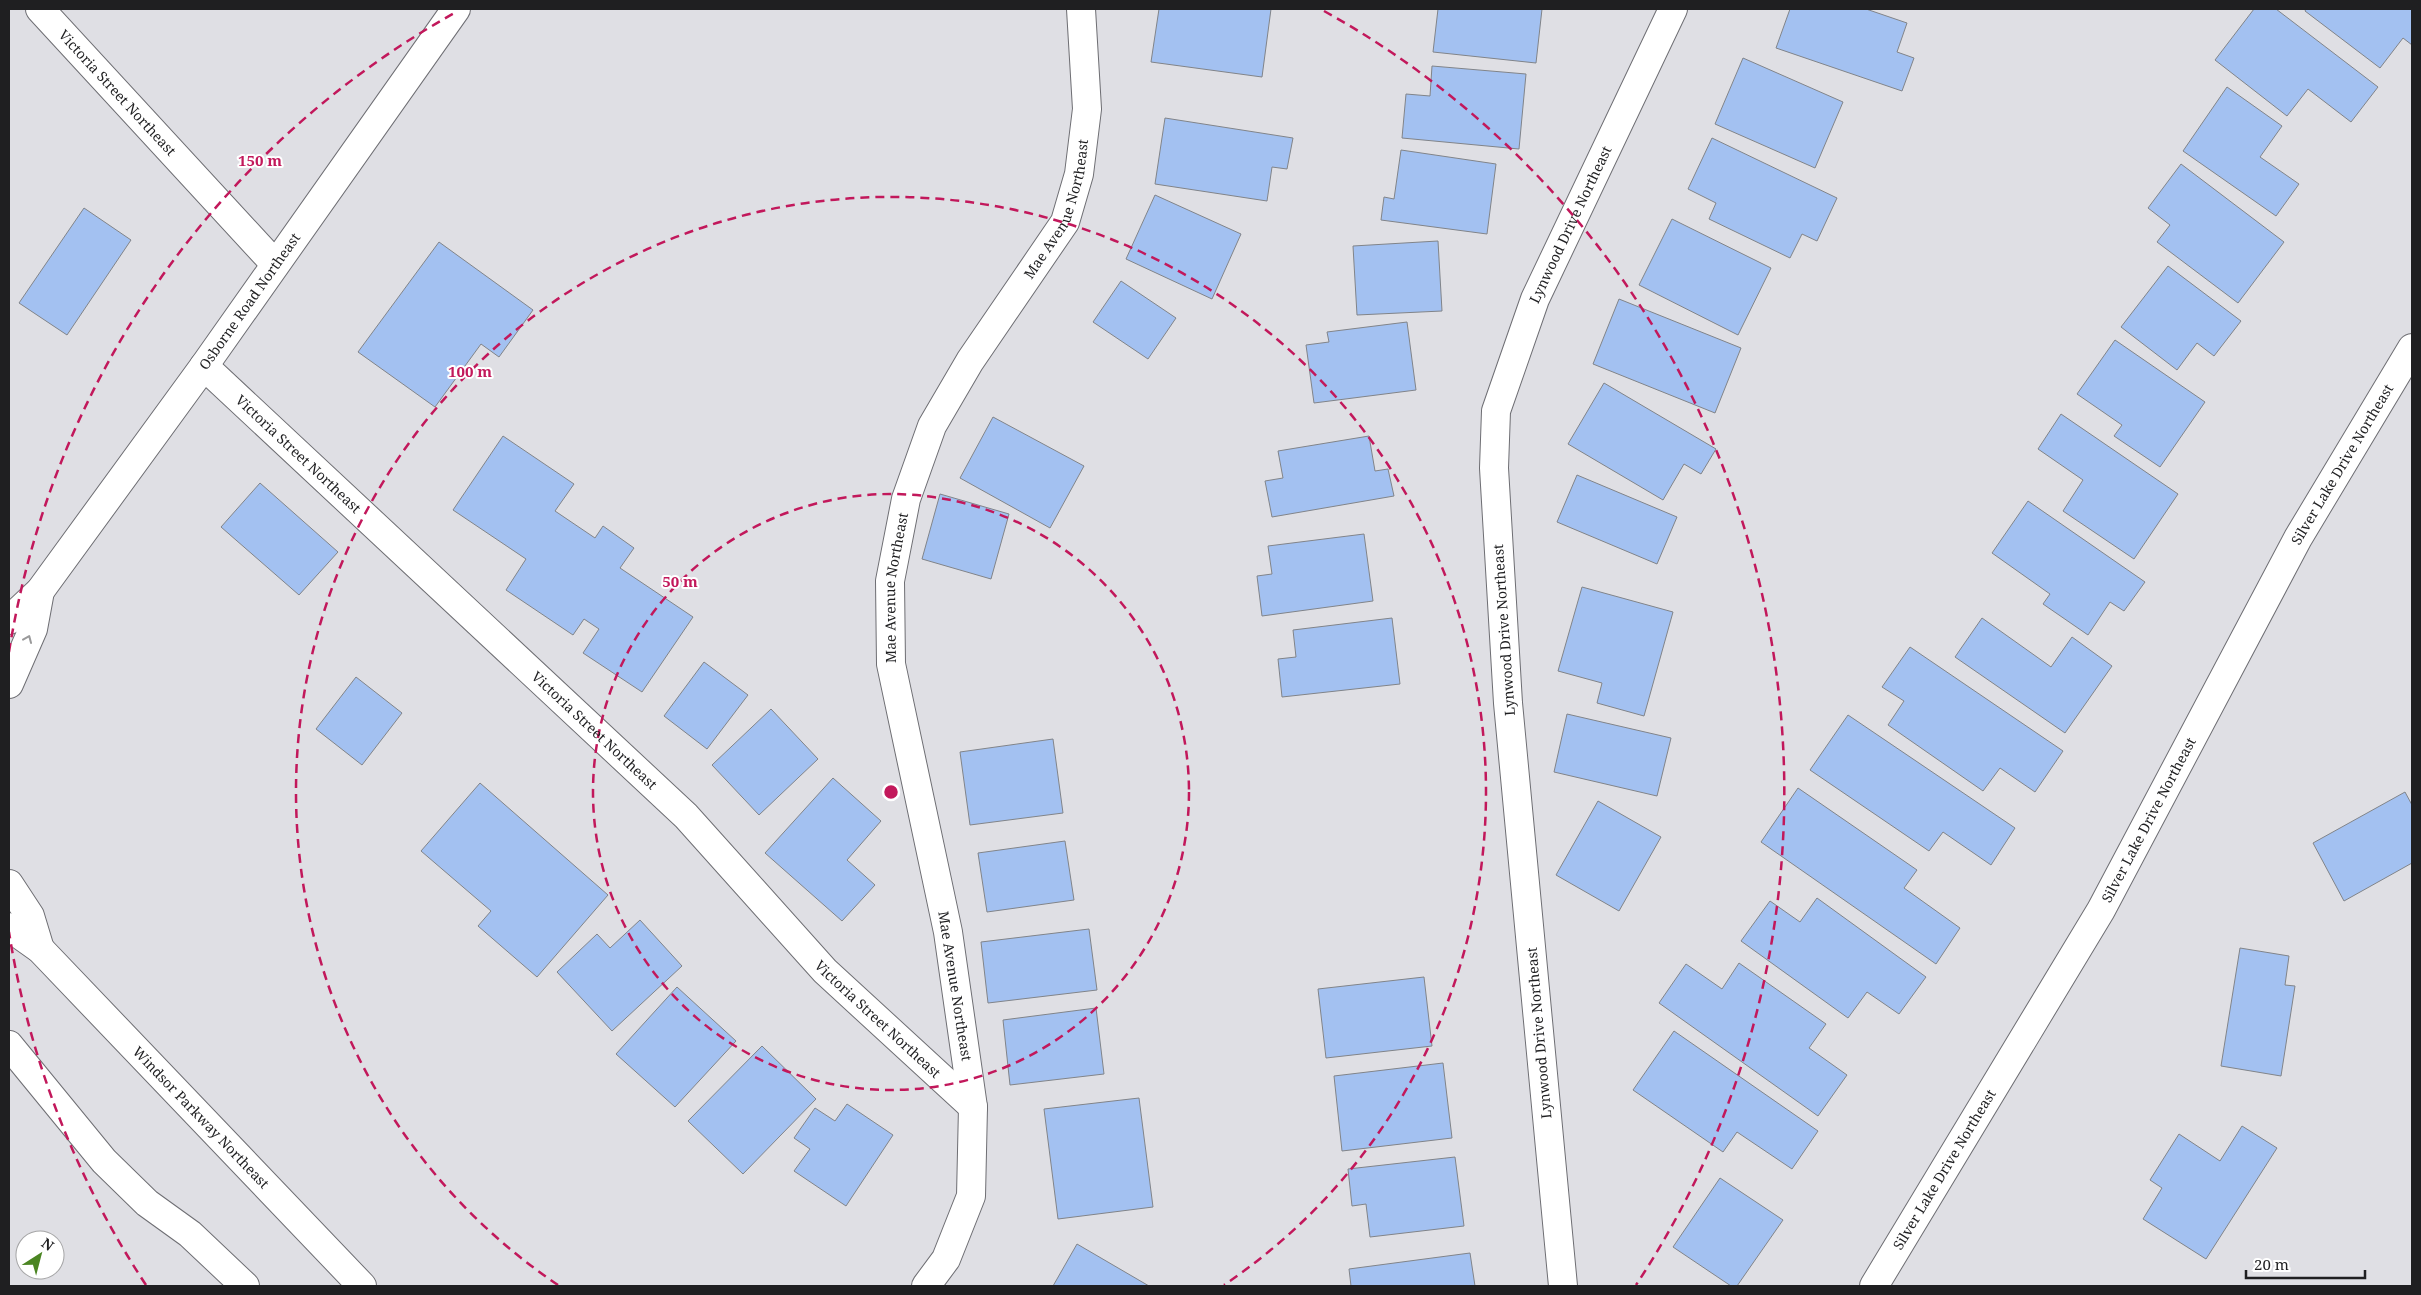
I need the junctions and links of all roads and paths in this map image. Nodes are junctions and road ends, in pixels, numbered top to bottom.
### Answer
1 (40, 9) edge
2 (456, 9) edge
3 (1081, 9) edge
4 (1673, 9) edge
5 (275, 264) junction
6 (2412, 348) edge
7 (204, 366) junction
8 (40, 591) junction
9 (9, 620) edge
10 (9, 684) edge
11 (9, 884) edge
12 (9, 927) edge
13 (40, 949) junction
14 (9, 1045) edge
15 (973, 1107) junction
16 (245, 1286) edge
17 (362, 1286) edge
18 (926, 1286) edge
19 (1563, 1286) edge
20 (1874, 1286) edge

1 - 5 street, Victoria Street Northeast
2 - 5 street, Osborne Road Northeast
3 - 15 street, Mae Avenue Northeast
4 - 19 street, Lynwood Drive Northeast
5 - 7 street, Osborne Road Northeast
6 - 20 street, Silver Lake Drive Northeast
7 - 8 street, Osborne Road Northeast
7 - 15 street, Victoria Street Northeast
8 - 9 street, Osborne Road Northeast
10 -> 8 street, Osborne Road Northeast
11 - 13 street, Windsor Parkway Northeast
12 - 13 street, Windsor Parkway Northeast
13 - 17 street, Windsor Parkway Northeast
14 - 16 street
15 - 18 street, Mae Avenue Northeast

